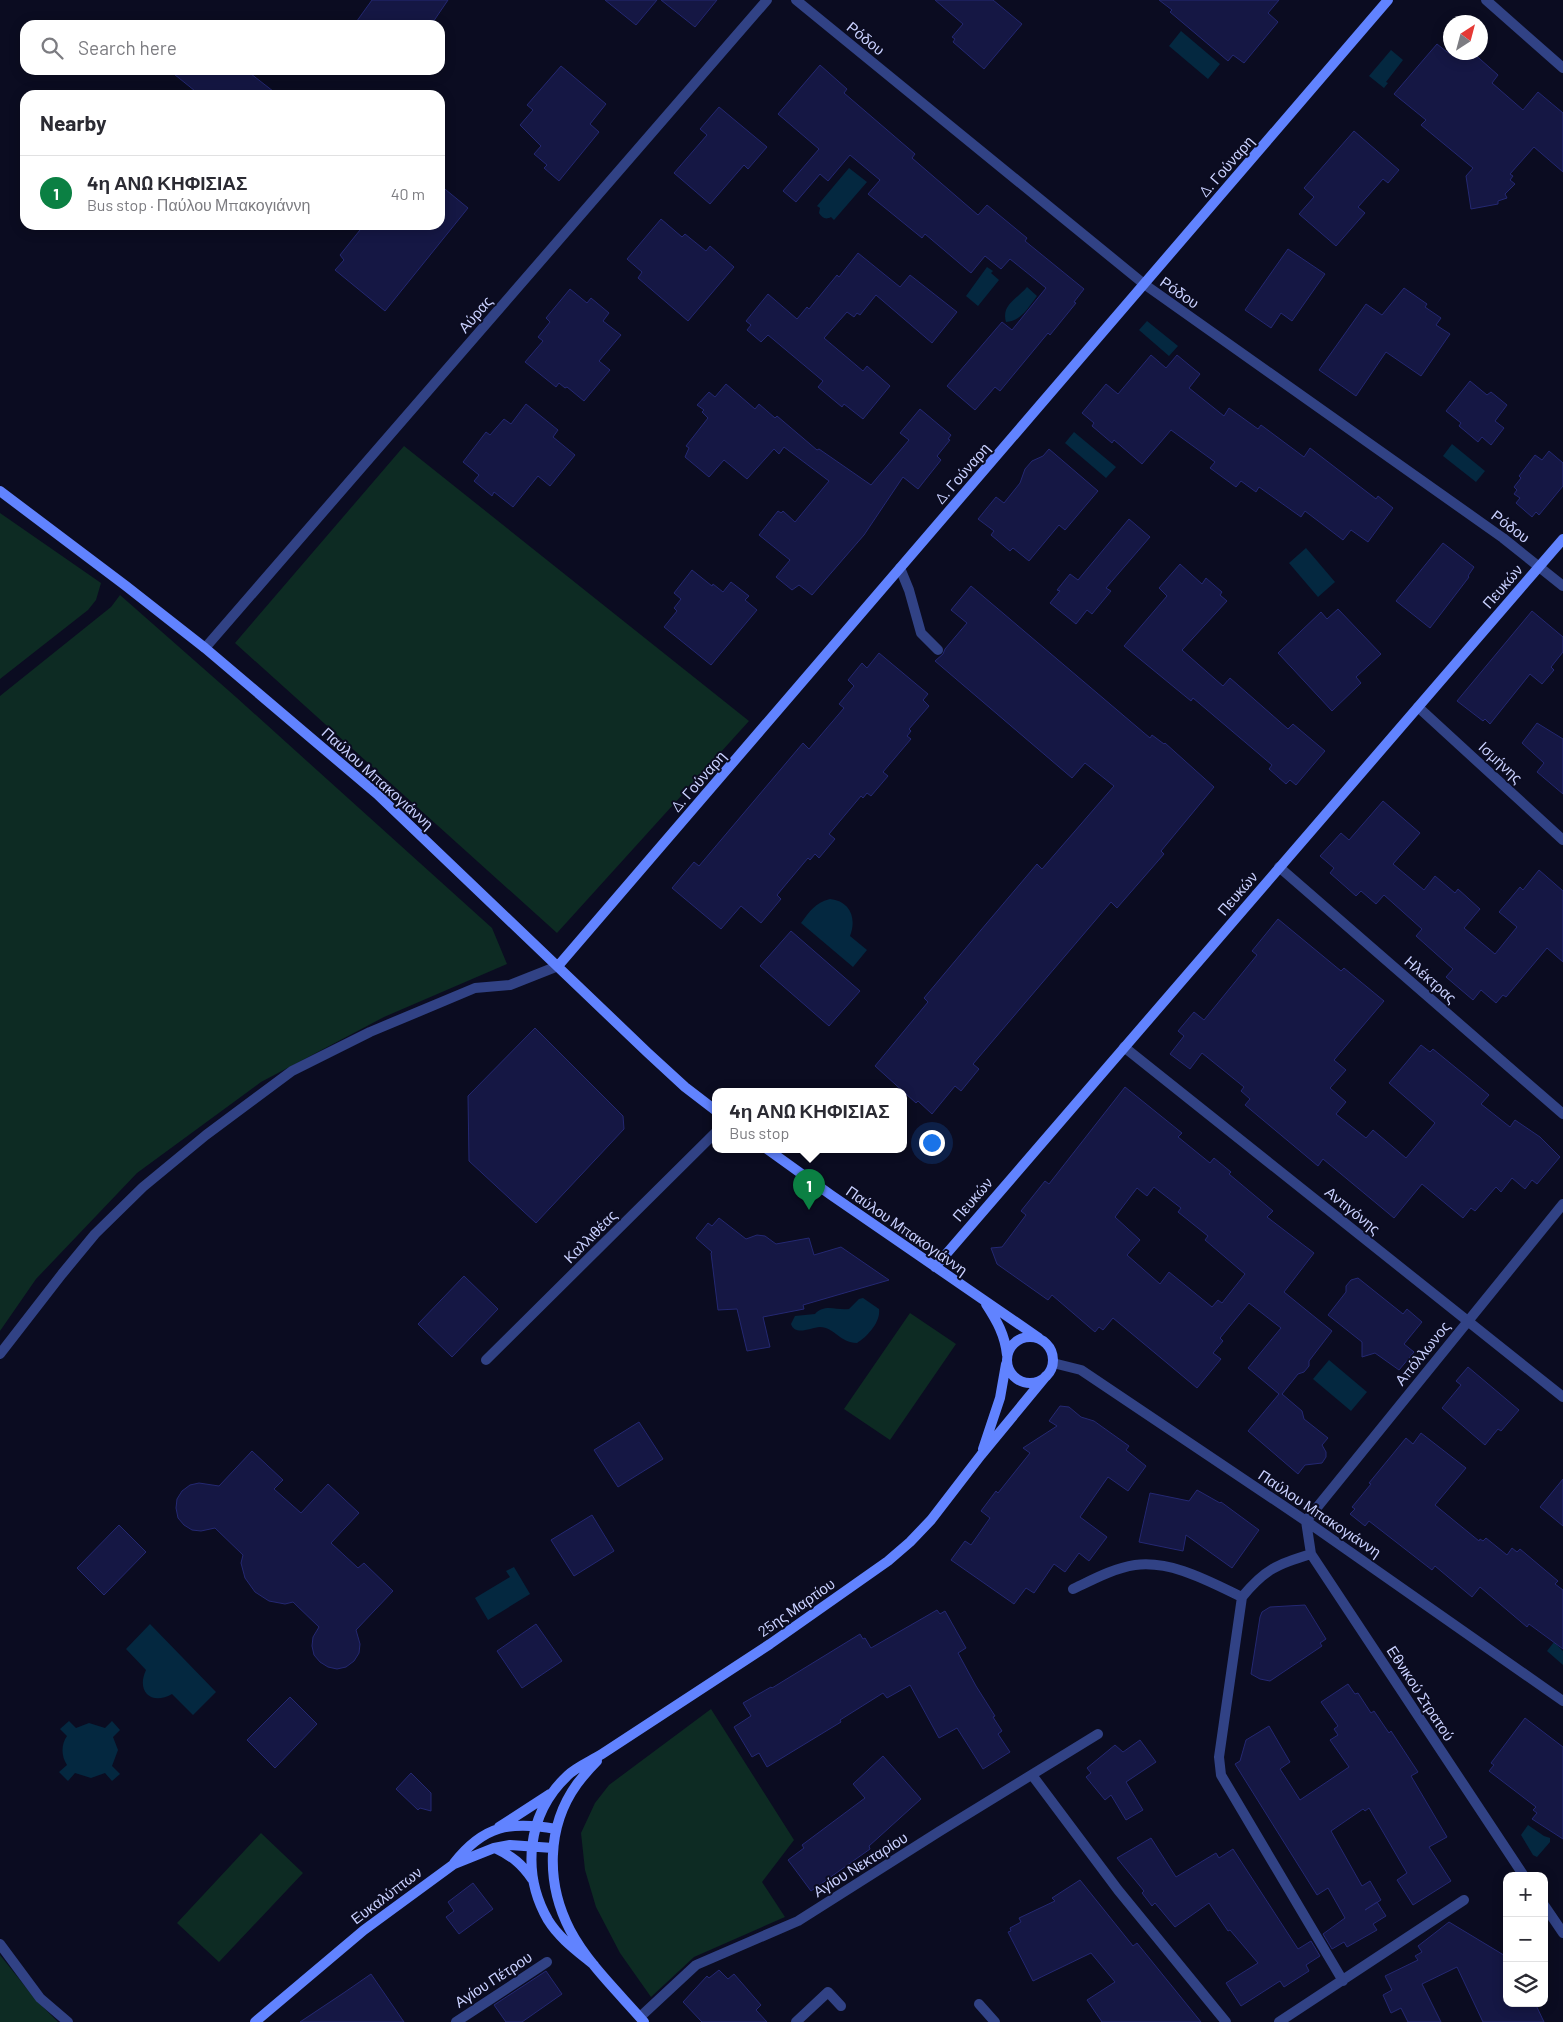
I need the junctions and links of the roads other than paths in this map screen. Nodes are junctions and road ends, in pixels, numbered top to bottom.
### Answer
1 (767, 0) edge
2 (796, 0) edge
3 (1388, 0) edge
4 (1486, 0) edge
5 (1563, 68) edge
6 (1144, 284) junction
7 (0, 491) edge
8 (1563, 539) edge
9 (1539, 566) junction
10 (900, 568) junction
11 (1563, 586) edge
12 (205, 648) junction
13 (938, 650) dead end
14 (1418, 707) junction
15 (1563, 840) edge
16 (1279, 867) junction
17 (558, 966) junction
18 (1124, 1047) junction
19 (712, 1108) edge
20 (1563, 1114) edge
21 (712, 1137) edge
22 (773, 1153) edge
23 (1563, 1204) edge
24 (935, 1267) junction
25 (983, 1300) junction
26 (1467, 1320) junction
27 (1039, 1338) junction
28 (0, 1354) edge
29 (1007, 1358) junction
30 (486, 1360) dead end
31 (1053, 1363) junction
32 (1046, 1376) junction
33 (1563, 1397) edge
34 (981, 1455) junction
35 (1306, 1521) junction
36 (1311, 1554) junction
37 (1073, 1589) dead end
38 (1242, 1597) junction
39 (1563, 1701) edge
40 (1098, 1734) dead end
41 (602, 1754) junction
42 (1032, 1775) junction
43 (553, 1793) junction
44 (536, 1826) junction
45 (495, 1829) junction
46 (556, 1829) junction
47 (531, 1846) junction
48 (496, 1848) junction
49 (553, 1848) junction
50 (454, 1864) junction
51 (1521, 1872) edge
52 (533, 1881) junction
53 (1464, 1900) dead end
54 (1548, 1911) edge
55 (1563, 1933) edge
56 (0, 1944) edge
57 (547, 1962) dead end
58 (594, 1965) junction
59 (1342, 1981) junction
60 (979, 2004) dead end
61 (841, 2006) dead end
62 (642, 2019) edge
63 (68, 2022) edge
64 (255, 2022) edge
65 (456, 2022) edge
66 (796, 2022) edge
67 (995, 2022) edge
68 (1226, 2022) edge
69 (1279, 2022) edge

1 - 12 street, Αύρας
2 - 6 street, Ρόδου
3 - 6 main road, Δ. Γούναρη
4 - 5 street
6 - 9 street, Ρόδου
6 - 10 main road, Δ. Γούναρη
7 - 12 main road, Παύλου Μπακογιάννη
8 - 9 main road, Πευκών
9 - 11 street, Ρόδου
9 - 14 main road, Πευκών
10 - 13 street
10 - 17 main road, Δ. Γούναρη
12 - 17 main road, Παύλου Μπακογιάννη
14 - 15 street, Ισμήνης
14 - 16 main road, Πευκών
16 - 18 main road, Πευκών
16 - 20 street, Ηλέκτρας
17 - 19 main road, Παύλου Μπακογιάννη
17 - 28 street
18 - 24 main road, Πευκών
18 - 26 street, Αντιγόνης
21 - 30 street, Καλλιθέας
22 - 24 main road, Παύλου Μπακογιάννη
23 - 26 street, Απόλλωνος
24 - 25 main road, Παύλου Μπακογιάννη
25 - 27 main road, Παύλου Μπακογιάννη
25 - 29 main road, Παύλου Μπακογιάννη
26 - 33 street, Αντιγόνης
26 - 35 street, Απόλλωνος
27 - 29 main road
27 - 31 main road
29 - 32 main road
29 - 34 main road, 25ης Μαρτίου
31 - 32 main road
31 - 35 street, Παύλου Μπακογιάννη
32 - 34 main road, 25ης Μαρτίου
34 - 41 main road, 25ης Μαρτίου
35 - 36 street, Εθνικού Στρατού
35 - 39 street, Παύλου Μπακογιάννη
36 - 38 street
36 - 51 street, Εθνικού Στρατού
37 - 38 street
38 - 59 street
40 - 42 street, Αγίου Νεκταρίου
41 - 43 main road, 25ης Μαρτίου
41 - 46 main road, 25ης Μαρτίου
42 - 62 street, Αγίου Νεκταρίου
42 - 68 street
43 - 44 main road, 25ης Μαρτίου
43 - 45 main road
44 - 45 main road, Ευκαλύπτων
44 - 46 main road, Ευκαλύπτων
44 - 47 main road, 25ης Μαρτίου
45 - 50 main road, Ευκαλύπτων
46 - 49 main road, 25ης Μαρτίου
47 - 48 main road, Ευκαλύπτων
47 - 49 main road, Ευκαλύπτων
47 - 52 main road, 25ης Μαρτίου
48 - 50 main road, Ευκαλύπτων
48 - 52 main road
49 - 58 main road, 25ης Μαρτίου
50 - 64 main road, Ευκαλύπτων
52 - 58 main road, 25ης Μαρτίου
53 - 59 street
54 - 55 street
56 - 63 street
57 - 65 street, Αγίου Πέτρου
58 - 62 main road, 25ης Μαρτίου
59 - 69 street
60 - 67 street
61 - 66 street

